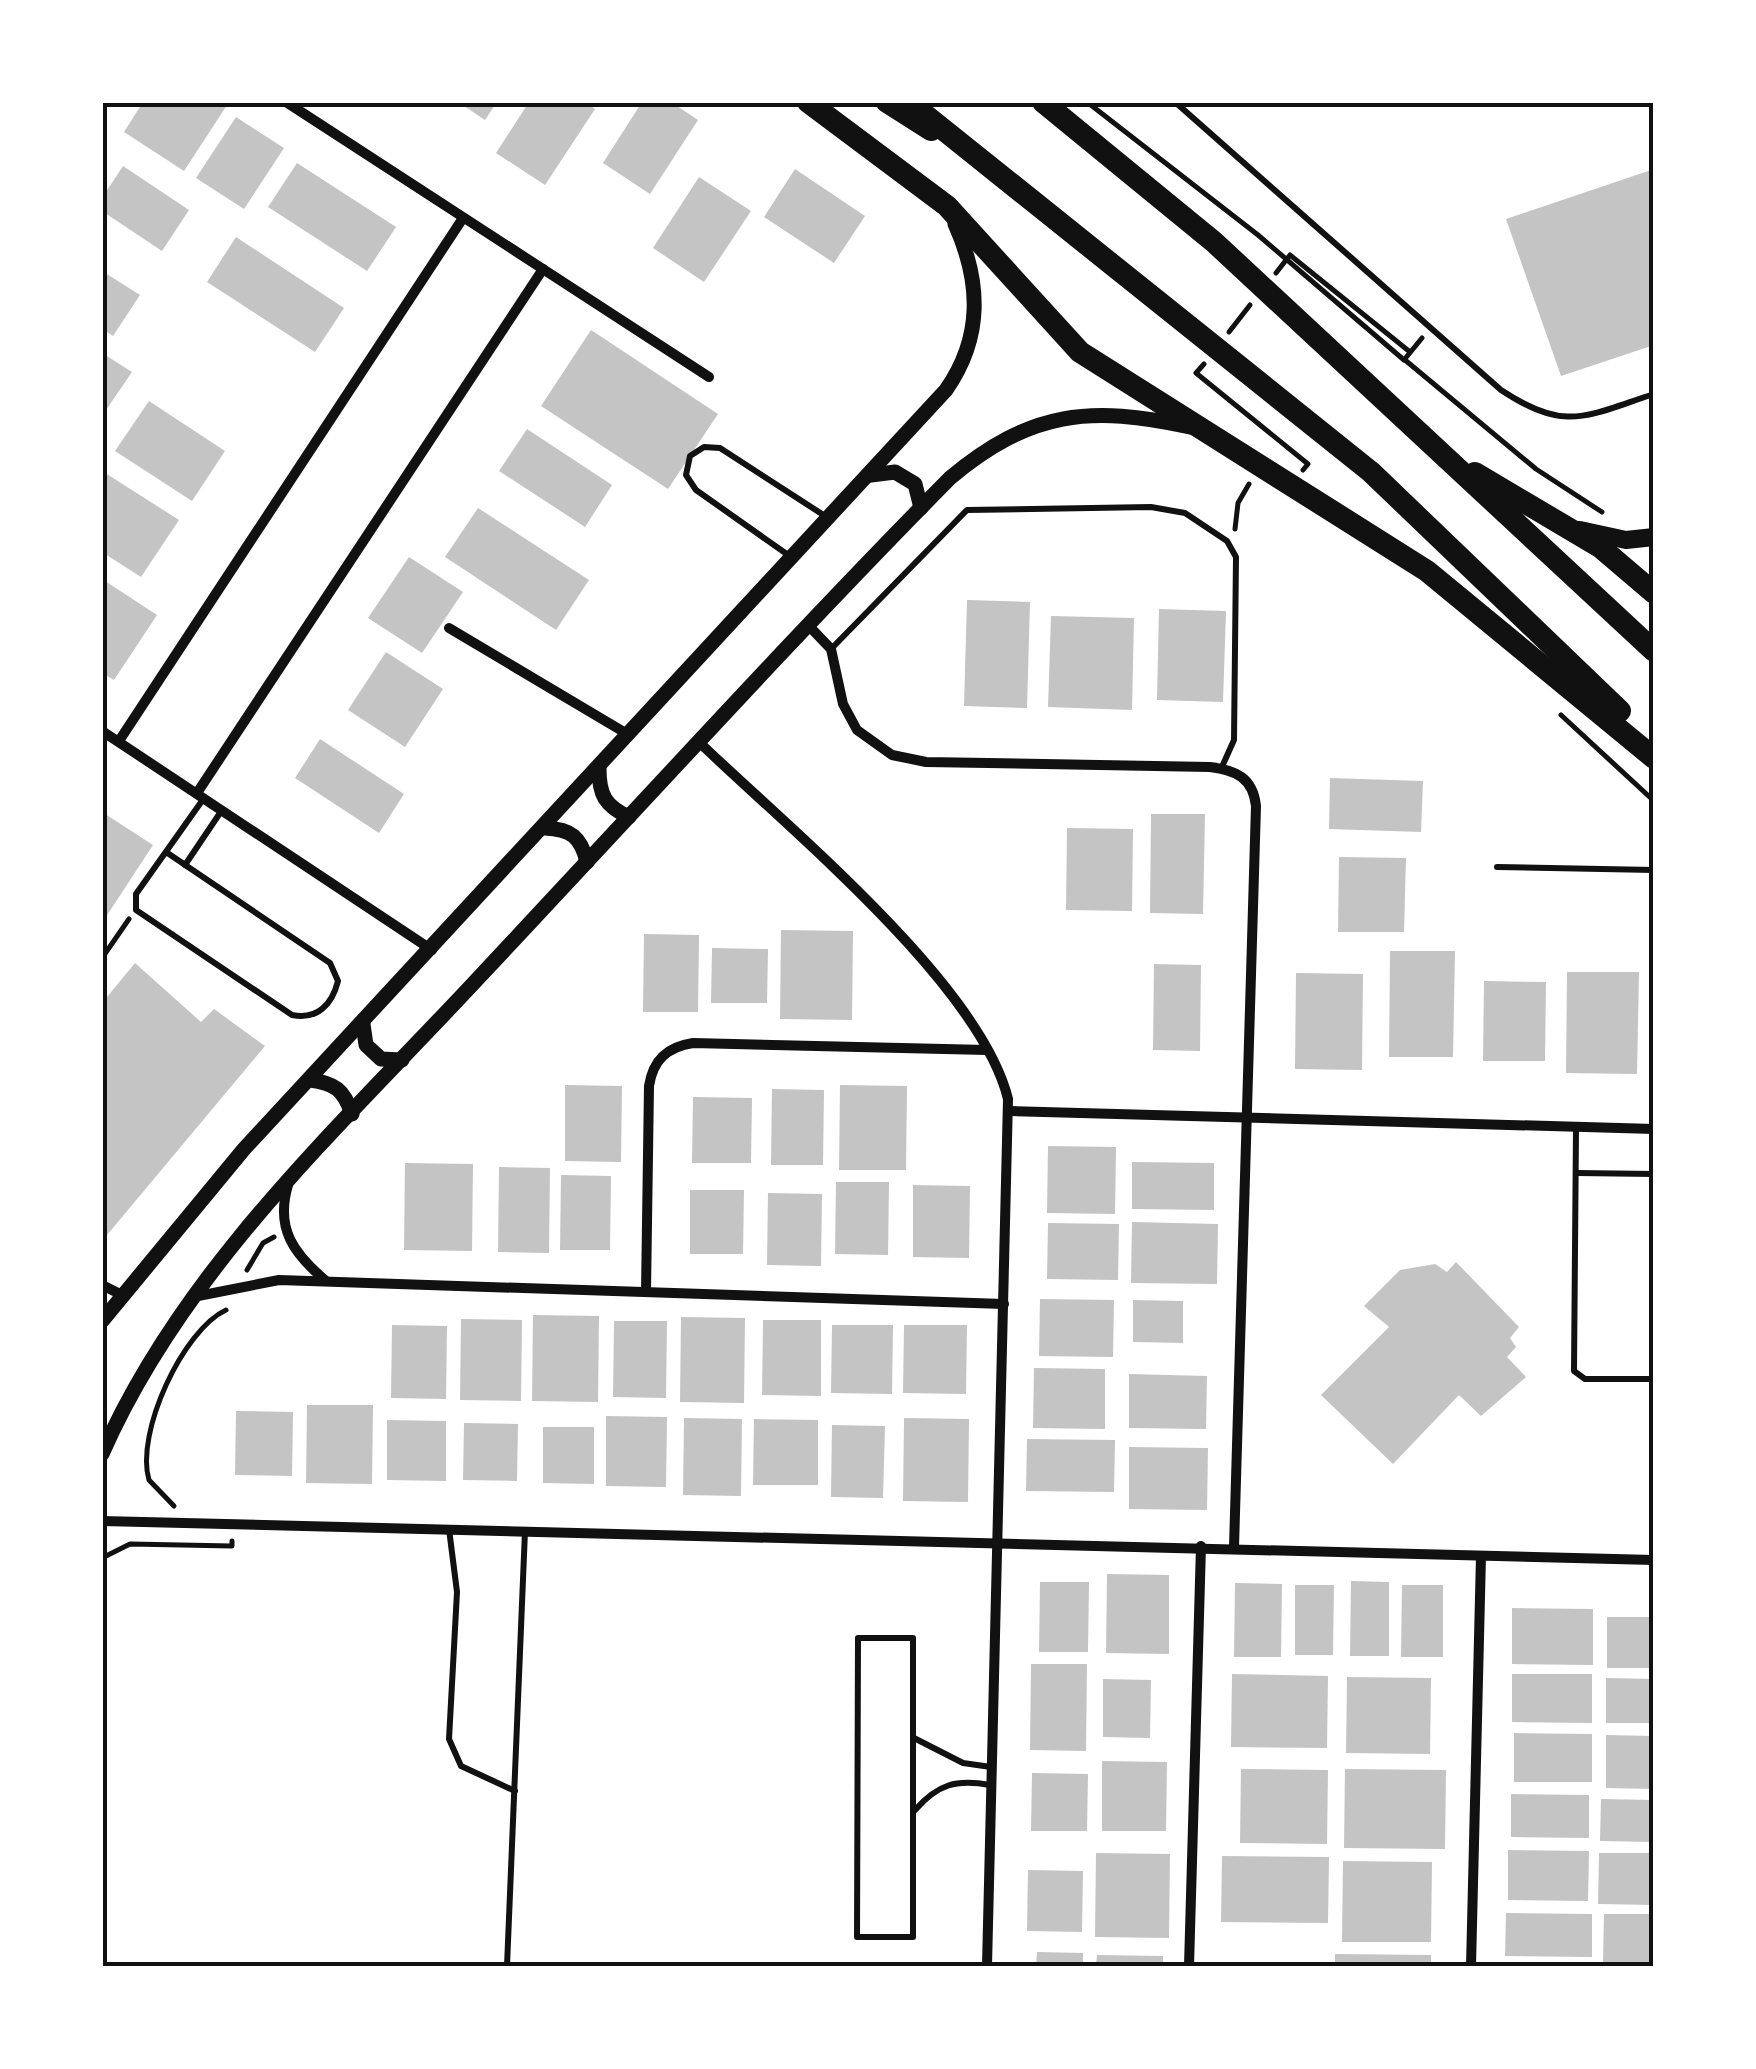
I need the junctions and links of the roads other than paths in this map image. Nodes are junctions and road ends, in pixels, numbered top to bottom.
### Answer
1 (286, 102) edge
2 (808, 102) edge
3 (887, 102) edge
4 (909, 102) edge
5 (1044, 102) edge
6 (1175, 102) edge
7 (1009, 178) junction
8 (948, 206) junction
9 (463, 218) junction
10 (543, 269) junction
11 (709, 377) dead end
12 (1654, 394) edge
13 (1195, 428) junction
14 (1448, 459) junction
15 (871, 475) junction
16 (921, 508) junction
17 (830, 520) junction
18 (1566, 527) junction
19 (1654, 536) edge
20 (794, 559) junction
21 (1654, 594) edge
22 (808, 626) junction
23 (449, 628) dead end
24 (831, 649) junction
25 (1654, 651) edge
26 (102, 731) edge
27 (629, 735) junction
28 (119, 740) junction
29 (700, 743) junction
30 (1654, 743) edge
31 (1654, 758) edge
32 (599, 768) junction
33 (1221, 768) junction
34 (201, 796) junction
35 (222, 810) junction
36 (630, 817) junction
37 (544, 828) junction
38 (166, 852) junction
39 (587, 862) junction
40 (185, 865) junction
41 (1497, 867) dead end
42 (1654, 870) edge
43 (432, 950) junction
44 (363, 1024) junction
45 (987, 1050) junction
46 (402, 1060) junction
47 (310, 1080) junction
48 (1010, 1111) junction
49 (352, 1114) junction
50 (1247, 1118) junction
51 (1576, 1126) junction
52 (1654, 1129) edge
53 (1577, 1173) junction
54 (1654, 1174) edge
55 (288, 1184) junction
56 (327, 1282) junction
57 (102, 1286) edge
58 (646, 1292) junction
59 (120, 1294) junction
60 (192, 1298) junction
61 (1004, 1304) junction
62 (102, 1321) edge
63 (1654, 1379) edge
64 (102, 1454) edge
65 (102, 1521) edge
66 (449, 1528) junction
67 (525, 1530) junction
68 (996, 1541) junction
69 (1201, 1546) junction
70 (1234, 1547) junction
71 (1482, 1556) junction
72 (1654, 1560) edge
73 (914, 1738) junction
74 (991, 1767) junction
75 (990, 1785) junction
76 (514, 1791) junction
77 (914, 1811) junction
78 (508, 1966) edge
79 (987, 1966) edge
80 (1190, 1966) edge
81 (1470, 1966) edge

1 - 9 street
2 - 8 highway
3 - 7 highway
4 - 7 highway
5 - 14 highway
6 - 12 lane
7 - 30 highway
8 - 13 highway
8 - 15 street
9 - 10 street
9 - 28 street
10 - 11 street
10 - 34 street
13 - 16 street
13 - 31 highway
14 - 18 highway
14 - 25 highway
15 - 16 street
15 - 17 street
16 - 22 street
17 - 20 street
17 - 20 lane
18 - 19 main road
18 - 21 highway
20 - 27 street
22 - 24 street
22 - 29 street
23 - 27 street
24 - 33 street
24 - 33 lane
26 - 28 street
27 - 32 street
28 - 34 street
29 - 36 street
29 - 45 street
32 - 36 street
32 - 37 street
33 - 50 street
34 - 35 street
34 - 38 lane
35 - 40 lane
35 - 43 street
36 - 39 street
37 - 39 street
37 - 43 street
38 - 40 lane
38 - 40 lane
39 - 46 street
41 - 42 lane
43 - 44 street
44 - 46 street
44 - 47 street
45 - 48 street
45 - 58 street
46 - 49 street
47 - 49 street
47 - 59 street
48 - 50 street
48 - 61 street
49 - 55 street
50 - 51 street
50 - 70 street
51 - 52 street
51 - 53 lane
53 - 54 lane
53 - 63 lane
55 - 56 street
55 - 60 street
56 - 58 street
56 - 60 street
57 - 59 street
58 - 61 street
59 - 62 street
60 - 64 street
61 - 68 street
65 - 66 street
66 - 67 street
66 - 76 lane
67 - 68 street
67 - 76 lane
68 - 69 street
68 - 74 street
69 - 70 street
69 - 80 street
70 - 71 street
71 - 72 street
71 - 81 street
73 - 74 lane
73 - 77 lane
73 - 77 lane
74 - 75 street
75 - 77 lane
75 - 79 street
76 - 78 lane

